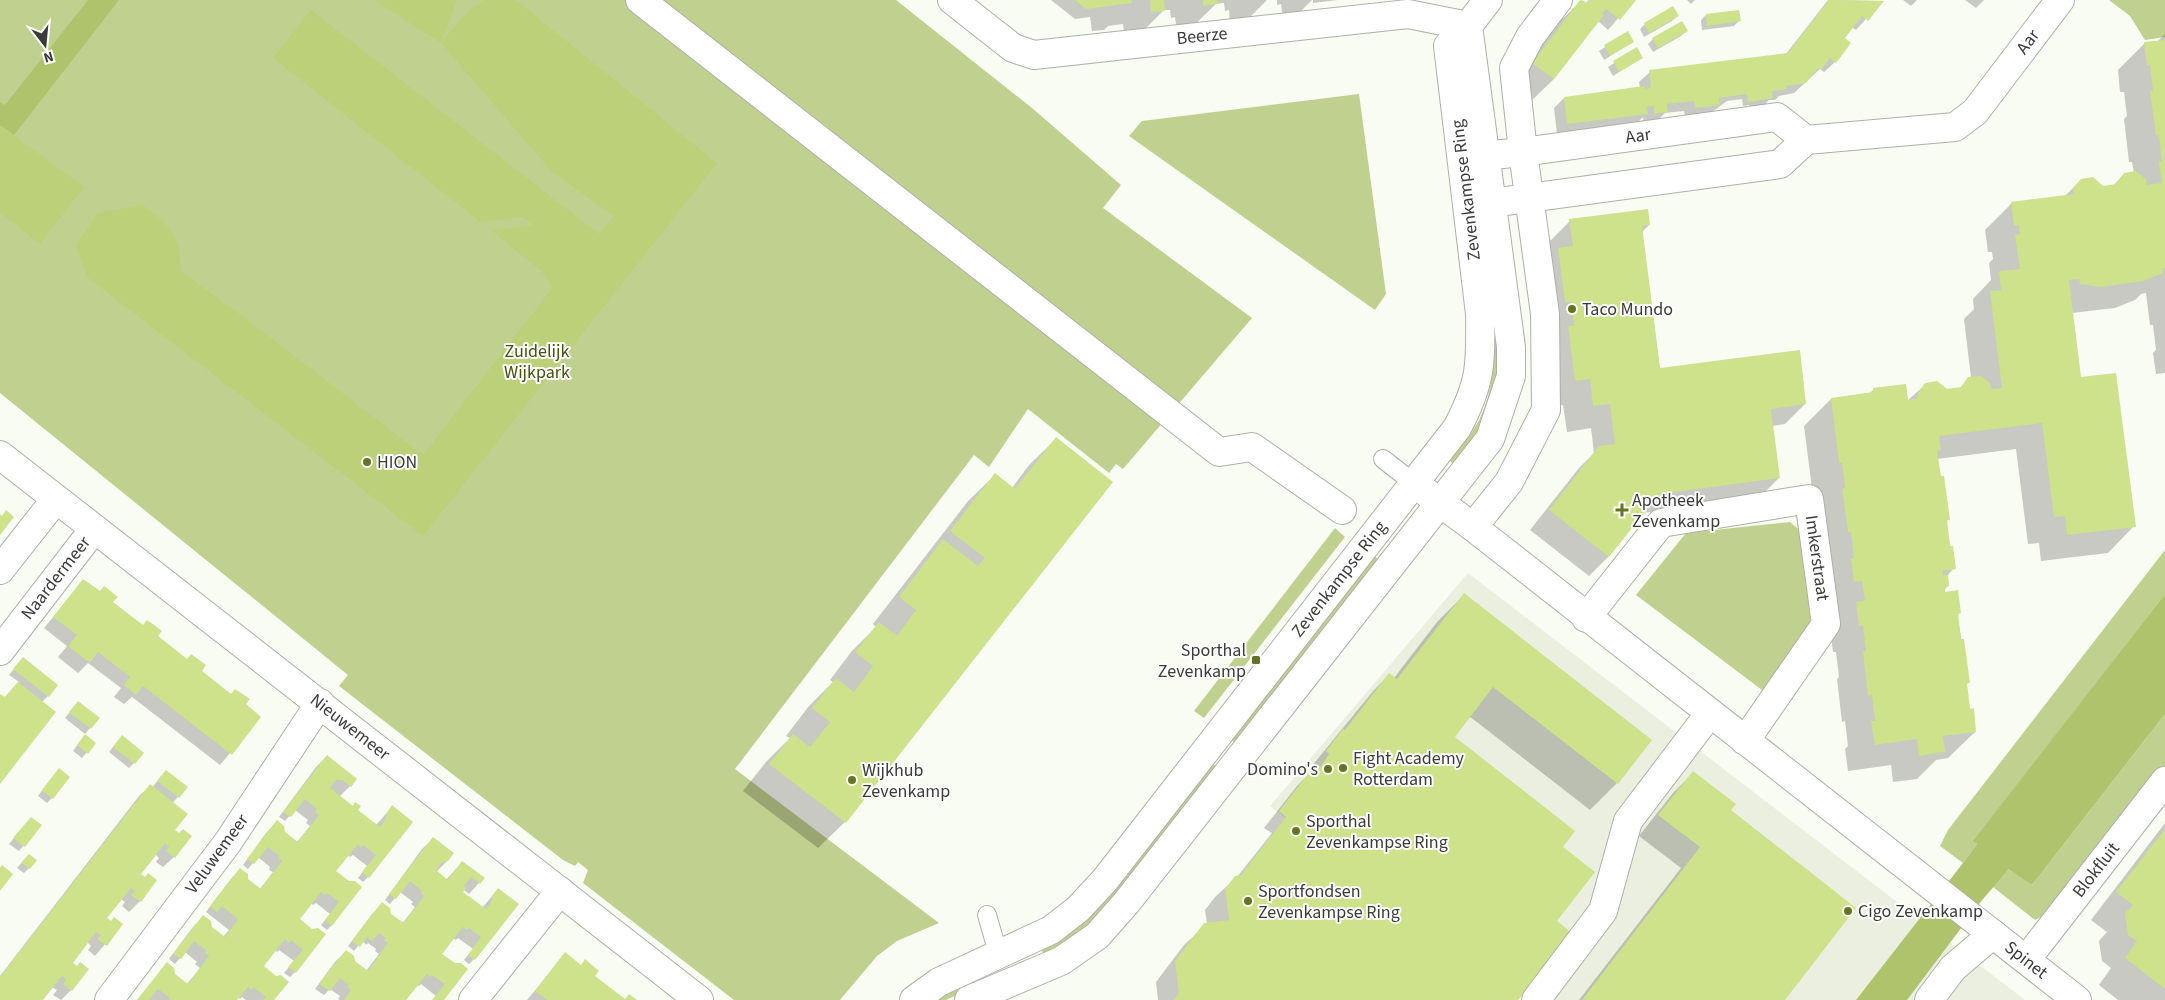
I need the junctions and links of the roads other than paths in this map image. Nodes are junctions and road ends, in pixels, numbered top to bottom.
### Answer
1 (640, 0) edge
2 (952, 0) edge
3 (1488, 0) edge
4 (1558, 0) edge
5 (2060, 0) edge
6 (1416, 7) edge
7 (1468, 26) junction
8 (1806, 140) junction
9 (1523, 152) junction
10 (1473, 157) junction
11 (1531, 198) junction
12 (1480, 205) junction
13 (0, 455) edge
14 (1383, 459) dead end
15 (1415, 484) junction
16 (56, 498) junction
17 (1440, 504) junction
18 (1342, 510) dead end
19 (1473, 527) junction
20 (94, 529) junction
21 (0, 570) edge
22 (1586, 618) junction
23 (0, 651) edge
24 (320, 703) junction
25 (1710, 713) junction
26 (1745, 741) junction
27 (2165, 781) edge
28 (560, 892) junction
29 (987, 916) dead end
30 (1984, 927) junction
31 (998, 953) junction
32 (2026, 960) junction
33 (1014, 991) edge
34 (109, 1000) edge
35 (473, 1000) edge
36 (700, 1000) edge
37 (914, 1000) edge
38 (969, 1000) edge
39 (1536, 1000) edge
40 (1929, 1000) edge
41 (2077, 1000) edge

1 - 18 street
2 - 6 street, Beerze
3 - 7 street
4 - 9 street
5 - 8 street, Aar
6 - 7 street, Beerze
7 - 10 street, Zevenkampse Ring
8 - 9 street, Aar
8 - 11 street
9 - 10 street, Aar
9 - 11 street
10 - 12 street, Zevenkampse Ring
11 - 12 street
11 - 19 street
12 - 15 street, Zevenkampse Ring
12 - 17 street, Zevenkampse Ring
13 - 16 street, Nieuwemeer
14 - 15 lane
15 - 17 street
15 - 31 street, Zevenkampse Ring
16 - 20 street, Nieuwemeer
16 - 21 street
17 - 19 street
17 - 33 street, Zevenkampse Ring
19 - 22 street
20 - 23 street, Naardermeer
20 - 24 street, Nieuwemeer
22 - 25 street
22 - 26 street, Imkerstraat
24 - 28 street, Nieuwemeer
24 - 34 street, Veluwemeer
25 - 26 street
25 - 39 street
26 - 30 street, Spinet
27 - 32 street, Blokfluit
28 - 35 street
28 - 36 street, Nieuwemeer
29 - 31 lane
30 - 32 street, Spinet
30 - 40 street
31 - 33 street
31 - 37 street, Zevenkampse Ring
32 - 41 street, Spinet
33 - 38 street, Zevenkampse Ring

